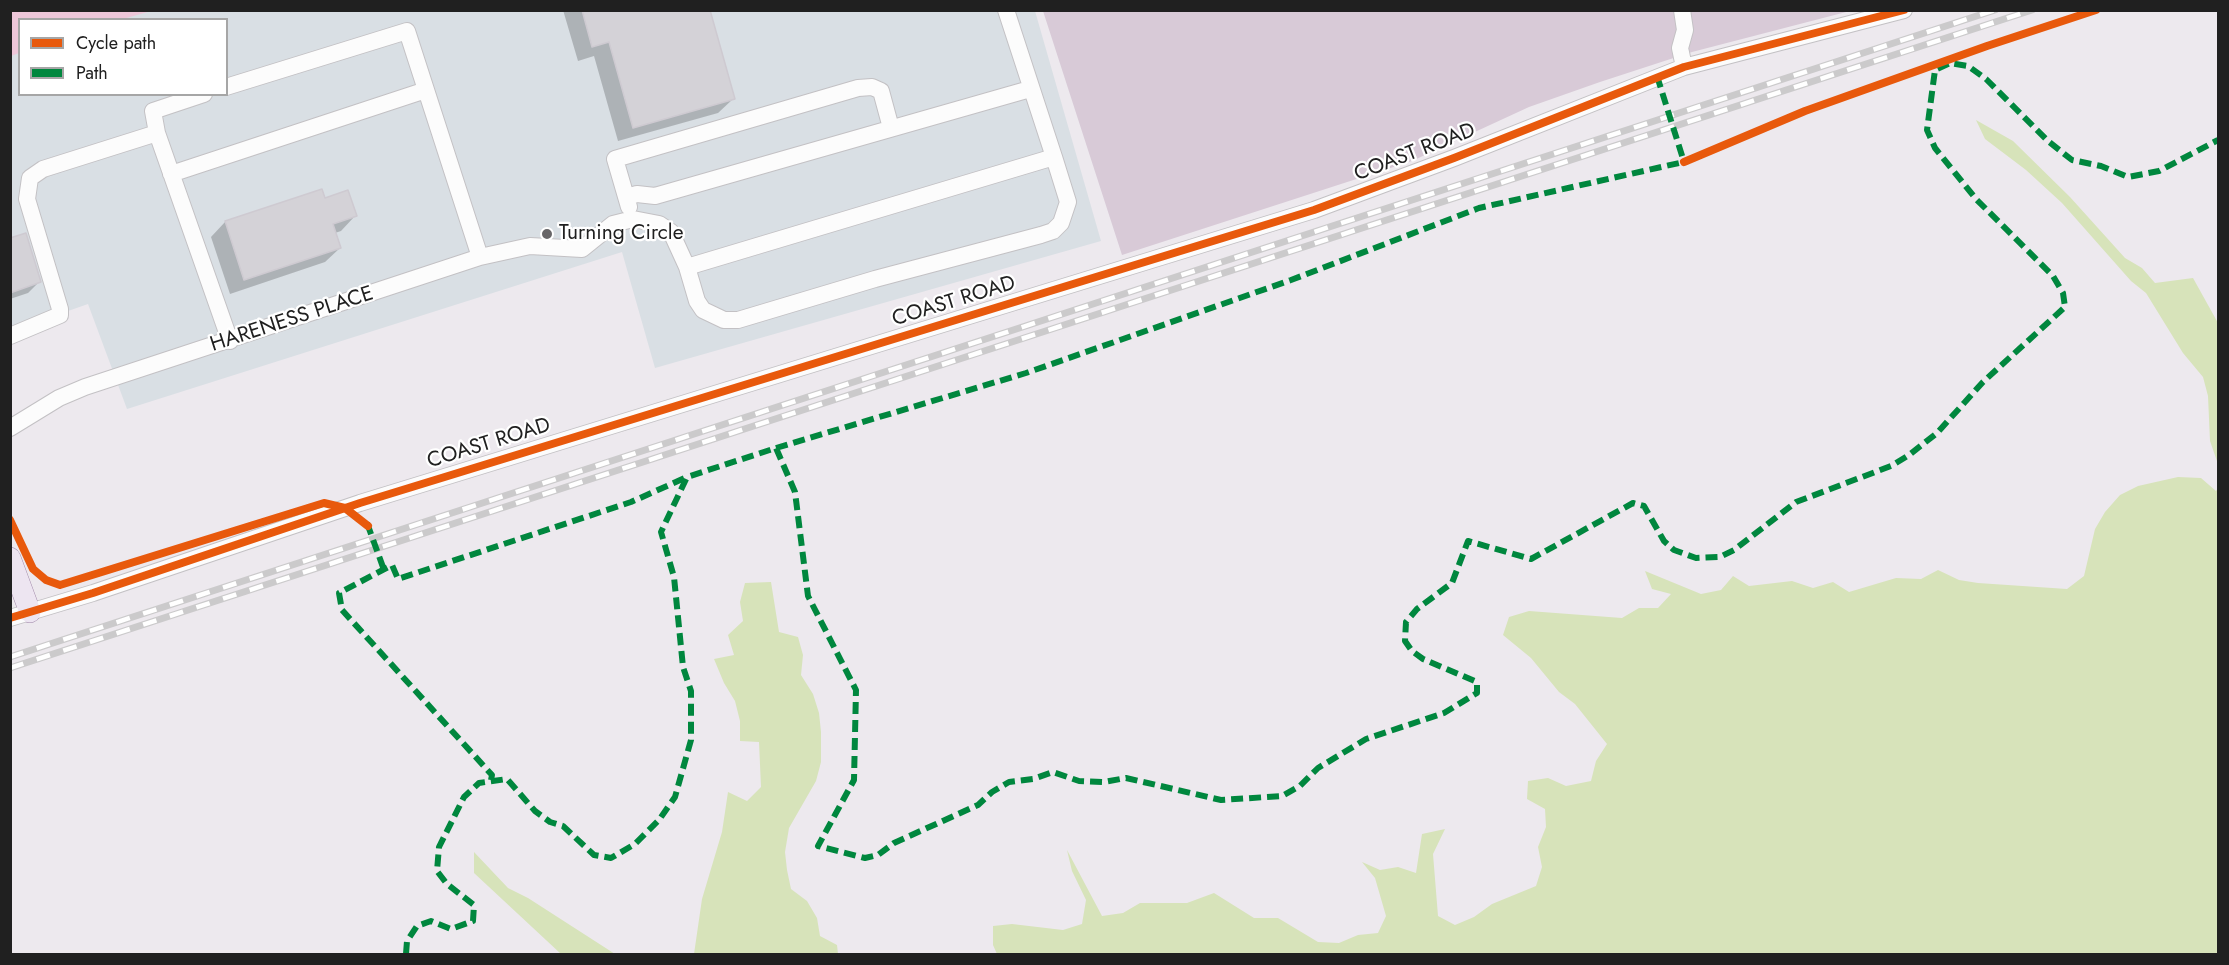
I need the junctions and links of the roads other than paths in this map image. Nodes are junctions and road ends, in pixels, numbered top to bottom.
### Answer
1 (1006, 10) edge
2 (1682, 10) edge
3 (1904, 10) edge
4 (1684, 67) junction
5 (228, 86) edge
6 (1030, 89) junction
7 (426, 90) junction
8 (198, 96) edge
9 (891, 128) junction
10 (157, 133) junction
11 (1054, 157) junction
12 (171, 174) junction
13 (626, 197) junction
14 (633, 219) junction
15 (480, 257) junction
16 (687, 267) junction
17 (10, 336) edge
18 (230, 341) junction
19 (10, 428) edge
20 (10, 558) edge
21 (20, 615) edge

1 - 6 street
2 - 4 street
3 - 4 street, COAST ROAD
4 - 21 street, COAST ROAD
5 - 7 street
6 - 9 street
6 - 11 street
7 - 12 street
7 - 15 street
8 - 10 street
9 - 13 street
9 - 13 street
10 - 12 street
10 - 17 street
11 - 16 street
11 - 16 street
12 - 18 street
13 - 14 street
14 - 15 street, HARENESS PLACE
14 - 16 street
15 - 18 street, HARENESS PLACE
18 - 19 street, HARENESS PLACE
20 - 21 main road

